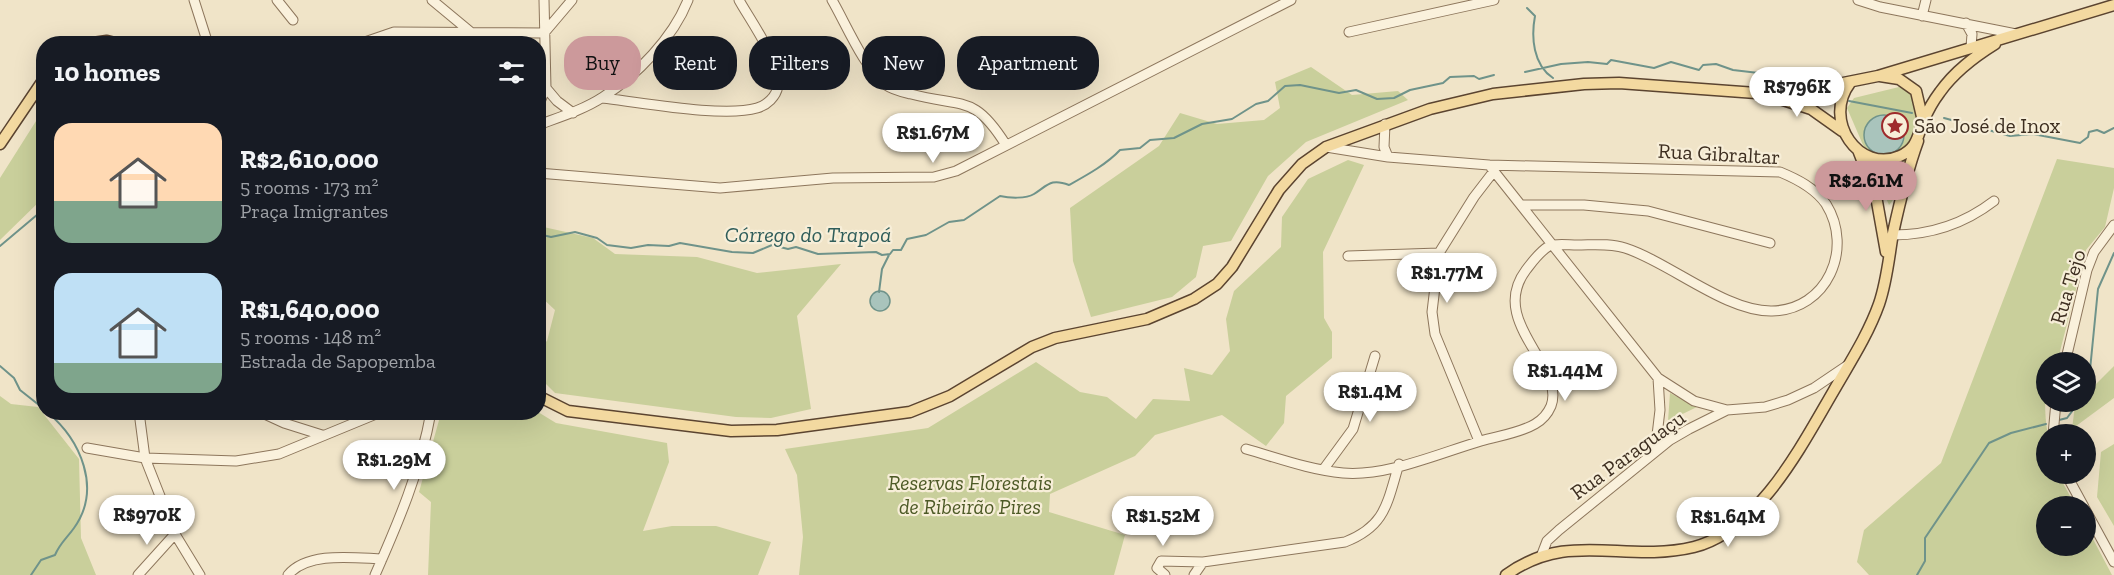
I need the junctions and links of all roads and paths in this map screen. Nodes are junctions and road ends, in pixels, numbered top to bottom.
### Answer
1 (194, 0) edge
2 (277, 0) edge
3 (432, 0) edge
4 (544, 0) edge
5 (572, 0) edge
6 (688, 0) edge
7 (739, 0) edge
8 (832, 0) edge
9 (1439, 0) edge
10 (1494, 0) edge
11 (1858, 0) edge
12 (1926, 0) edge
13 (1287, 1) edge
14 (2114, 5) edge
15 (1442, 12) junction
16 (1922, 16) junction
17 (293, 20) dead end
18 (1966, 23) junction
19 (1349, 32) dead end
20 (544, 33) junction
21 (473, 34) junction
22 (2012, 35) junction
23 (205, 36) edge
24 (382, 36) edge
25 (544, 36) edge
26 (1971, 47) junction
27 (1878, 76) junction
28 (1850, 83) junction
29 (546, 88) edge
30 (36, 91) edge
31 (1756, 93) junction
32 (602, 98) junction
33 (573, 112) junction
34 (1923, 121) junction
35 (546, 122) edge
36 (1385, 124) junction
37 (1843, 132) junction
38 (1918, 141) junction
39 (0, 144) edge
40 (1006, 146) junction
41 (1326, 147) junction
42 (1858, 150) junction
43 (1388, 157) junction
44 (1492, 168) junction
45 (546, 174) edge
46 (1994, 201) dead end
47 (1522, 205) junction
48 (2114, 225) edge
49 (1893, 235) junction
50 (1770, 243) dead end
51 (1551, 245) junction
52 (1439, 253) junction
53 (1348, 256) dead end
54 (1887, 270) junction
55 (2068, 352) edge
56 (1375, 357) dead end
57 (1848, 365) junction
58 (1658, 378) junction
59 (546, 400) edge
60 (1726, 410) junction
61 (140, 420) edge
62 (277, 420) edge
63 (360, 420) edge
64 (429, 420) edge
65 (322, 435) junction
66 (1479, 441) junction
67 (87, 448) dead end
68 (1246, 448) dead end
69 (1655, 452) junction
70 (145, 458) junction
71 (1399, 465) junction
72 (1323, 470) junction
73 (2096, 530) edge
74 (175, 534) junction
75 (1542, 554) junction
76 (382, 559) junction
77 (1203, 562) junction
78 (2114, 562) edge
79 (138, 575) edge
80 (200, 575) edge
81 (288, 575) edge
82 (375, 575) edge
83 (1165, 575) edge
84 (1194, 575) edge
85 (1506, 575) edge

1 - 23 street
2 - 17 street
3 - 21 street
4 - 20 street
5 - 20 street
6 - 32 street
7 - 32 street
8 - 40 street
9 - 15 street
10 - 15 street
11 - 16 street
12 - 16 street
13 - 40 street
14 - 22 main road
15 - 19 street
16 - 18 street
18 - 22 street
18 - 26 street
20 - 21 street
20 - 25 street
21 - 24 street
22 - 26 main road
22 - 34 main road
26 - 27 main road
27 - 28 main road
27 - 34 main road
28 - 31 main road
28 - 37 main road
29 - 33 street
30 - 39 main road
31 - 36 main road
31 - 37 main road
32 - 33 street
33 - 35 street
34 - 38 main road
36 - 41 main road
36 - 43 street
37 - 42 main road
38 - 42 main road
38 - 49 main road
40 - 45 street
41 - 43 street, Rua Gibraltar
41 - 59 main road
42 - 54 main road
43 - 44 street, Rua Gibraltar
44 - 47 street
44 - 51 street, Rua Gibraltar
44 - 52 street
46 - 49 street
47 - 50 street
47 - 51 street
48 - 55 street, Rua Tejo
49 - 54 main road
51 - 58 street
51 - 66 street
52 - 53 street
52 - 66 street
54 - 57 main road
56 - 72 street
57 - 60 street, Rua Paraguaçu
57 - 75 main road
58 - 60 street
58 - 69 street
60 - 69 street, Rua Paraguaçu
61 - 70 street
62 - 65 street
63 - 65 street
64 - 76 street
65 - 70 street
66 - 71 street
67 - 70 street
68 - 72 street
69 - 75 street, Rua Paraguaçu
70 - 74 street
71 - 72 street
71 - 77 street
73 - 78 street
74 - 79 street
74 - 80 street
75 - 85 main road
76 - 81 street
76 - 82 street
77 - 83 street
77 - 84 street

